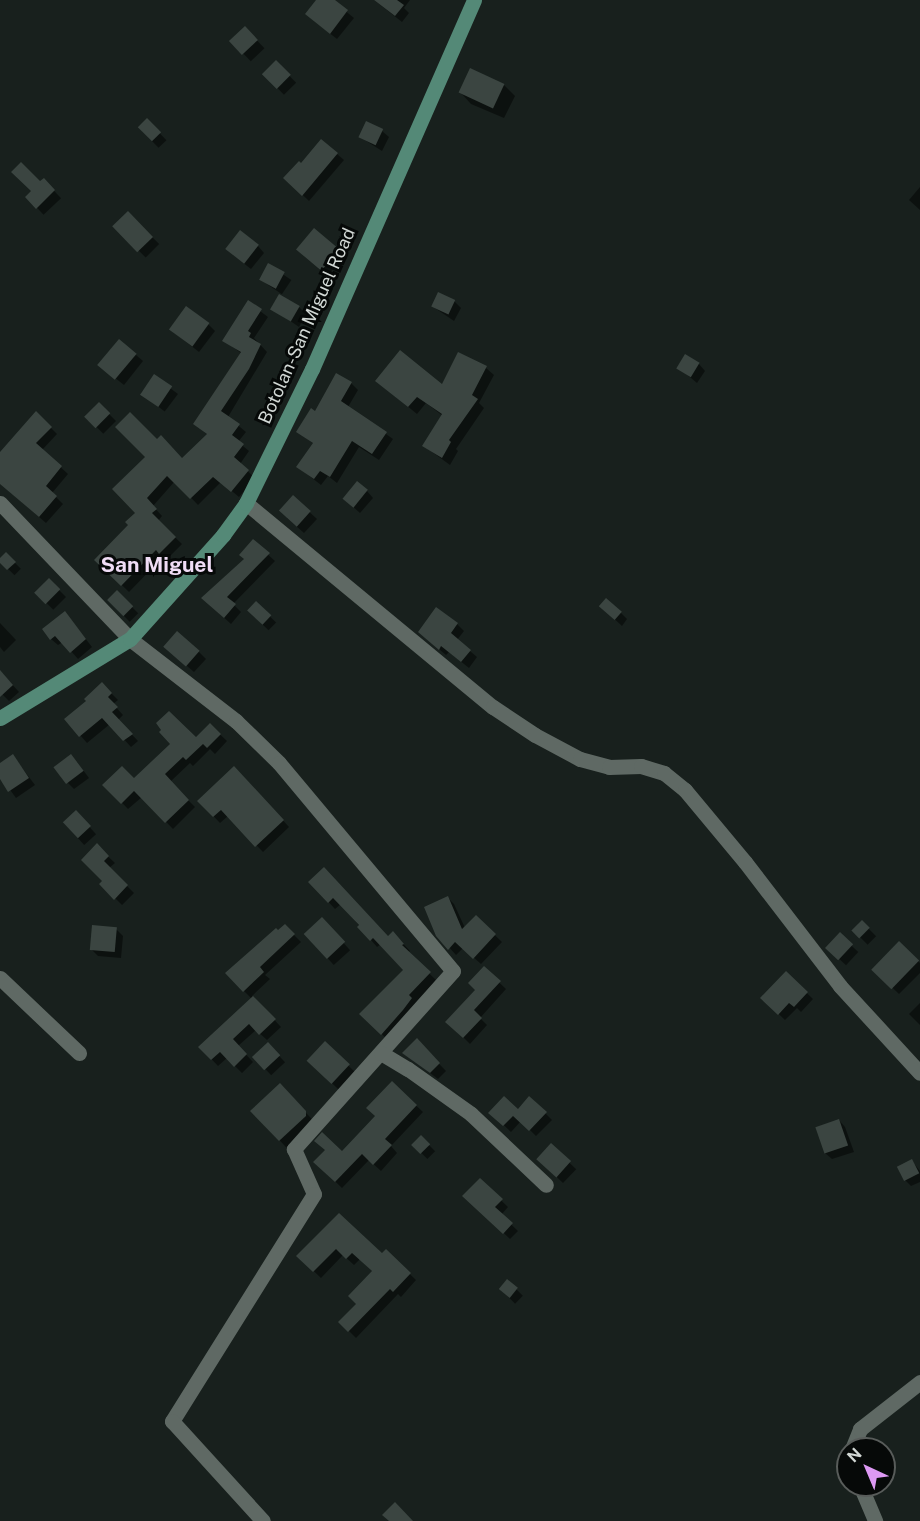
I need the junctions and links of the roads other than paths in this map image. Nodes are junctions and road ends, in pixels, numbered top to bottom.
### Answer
1 (474, 0) edge
2 (0, 503) edge
3 (246, 503) junction
4 (130, 639) junction
5 (0, 718) edge
6 (0, 978) edge
7 (79, 1053) dead end
8 (381, 1053) junction
9 (920, 1073) edge
10 (546, 1185) dead end
11 (920, 1382) edge
12 (857, 1437) edge
13 (866, 1497) edge
14 (263, 1521) edge
15 (875, 1521) edge

1 - 3 main road, Botolan-San Miguel Road
2 - 4 street
3 - 4 main road, Botolan-San Miguel Road
3 - 9 street
4 - 5 main road, Botolan-San Miguel Road
4 - 8 street
6 - 7 street
8 - 10 street
8 - 14 street
11 - 12 street
13 - 15 street

